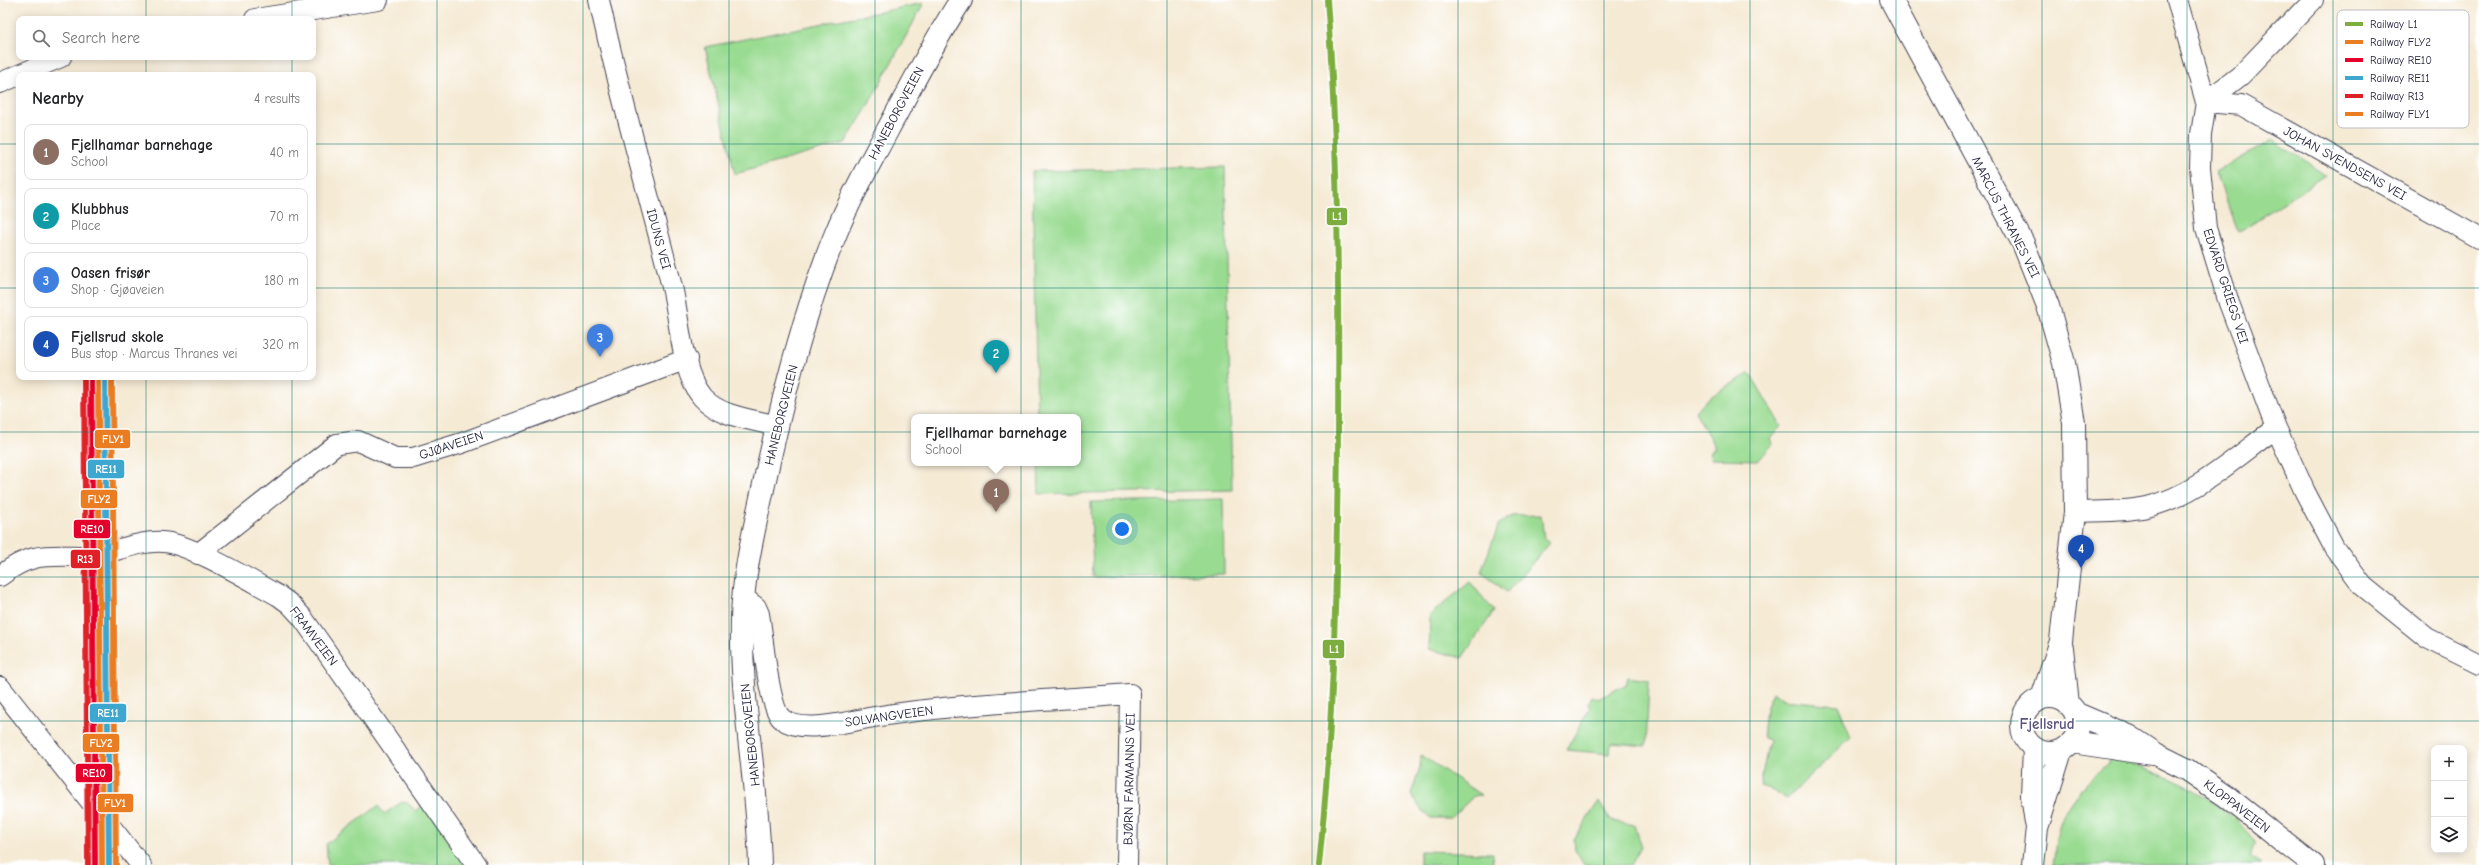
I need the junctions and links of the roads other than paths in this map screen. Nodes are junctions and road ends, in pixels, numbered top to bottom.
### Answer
1 (378, 0) edge
2 (599, 0) edge
3 (961, 0) edge
4 (1891, 0) edge
5 (2177, 0) edge
6 (2314, 0) edge
7 (274, 16) edge
8 (54, 60) edge
9 (26, 72) edge
10 (16, 76) edge
11 (0, 83) edge
12 (2206, 102) junction
13 (2479, 238) edge
14 (686, 359) junction
15 (778, 426) junction
16 (2276, 428) junction
17 (2075, 512) junction
18 (198, 554) junction
19 (0, 576) edge
20 (744, 598) junction
21 (2061, 641) junction
22 (2479, 664) edge
23 (0, 686) edge
24 (1130, 694) joint
25 (2042, 698) junction
26 (2072, 708) junction
27 (2066, 746) junction
28 (2034, 748) junction
29 (2156, 754) junction
30 (2037, 828) junction
31 (141, 865) edge
32 (476, 865) edge
33 (760, 865) edge
34 (1127, 865) edge
35 (2033, 865) edge
36 (2313, 865) edge

1 - 7 street
2 - 14 street, IDUNS VEI
3 - 15 main road, HANEBORGVEIEN
4 - 17 main road, MARCUS THRANES VEI
5 - 12 street, EDVARD GRIEGS VEI
6 - 12 street
8 - 9 street
10 - 11 street
12 - 13 street, JOHAN SVENDSENS VEI
12 - 16 street, EDVARD GRIEGS VEI
14 - 15 street, IDUNS VEI
14 - 18 street, GJØAVEIEN
15 - 20 main road, HANEBORGVEIEN
16 - 17 street
16 - 22 street, EDVARD GRIEGS VEI
17 - 21 main road, MARCUS THRANES VEI
18 - 19 street, FRAMVEIEN
18 - 32 street, FRAMVEIEN
20 - 24 street, SOLVANGVEIEN
20 - 33 main road, HANEBORGVEIEN
21 - 25 main road, MARCUS THRANES VEI
21 - 26 main road, MARCUS THRANES VEI
23 - 31 street
24 - 34 street, BJØRN FARMANNS VEI
25 - 26 main road
25 - 28 main road
26 - 27 main road
26 - 29 main road, KLOPPAVEIEN
27 - 28 main road
27 - 29 main road, KLOPPAVEIEN
27 - 30 main road
28 - 30 main road
29 - 36 main road, KLOPPAVEIEN
30 - 35 main road

